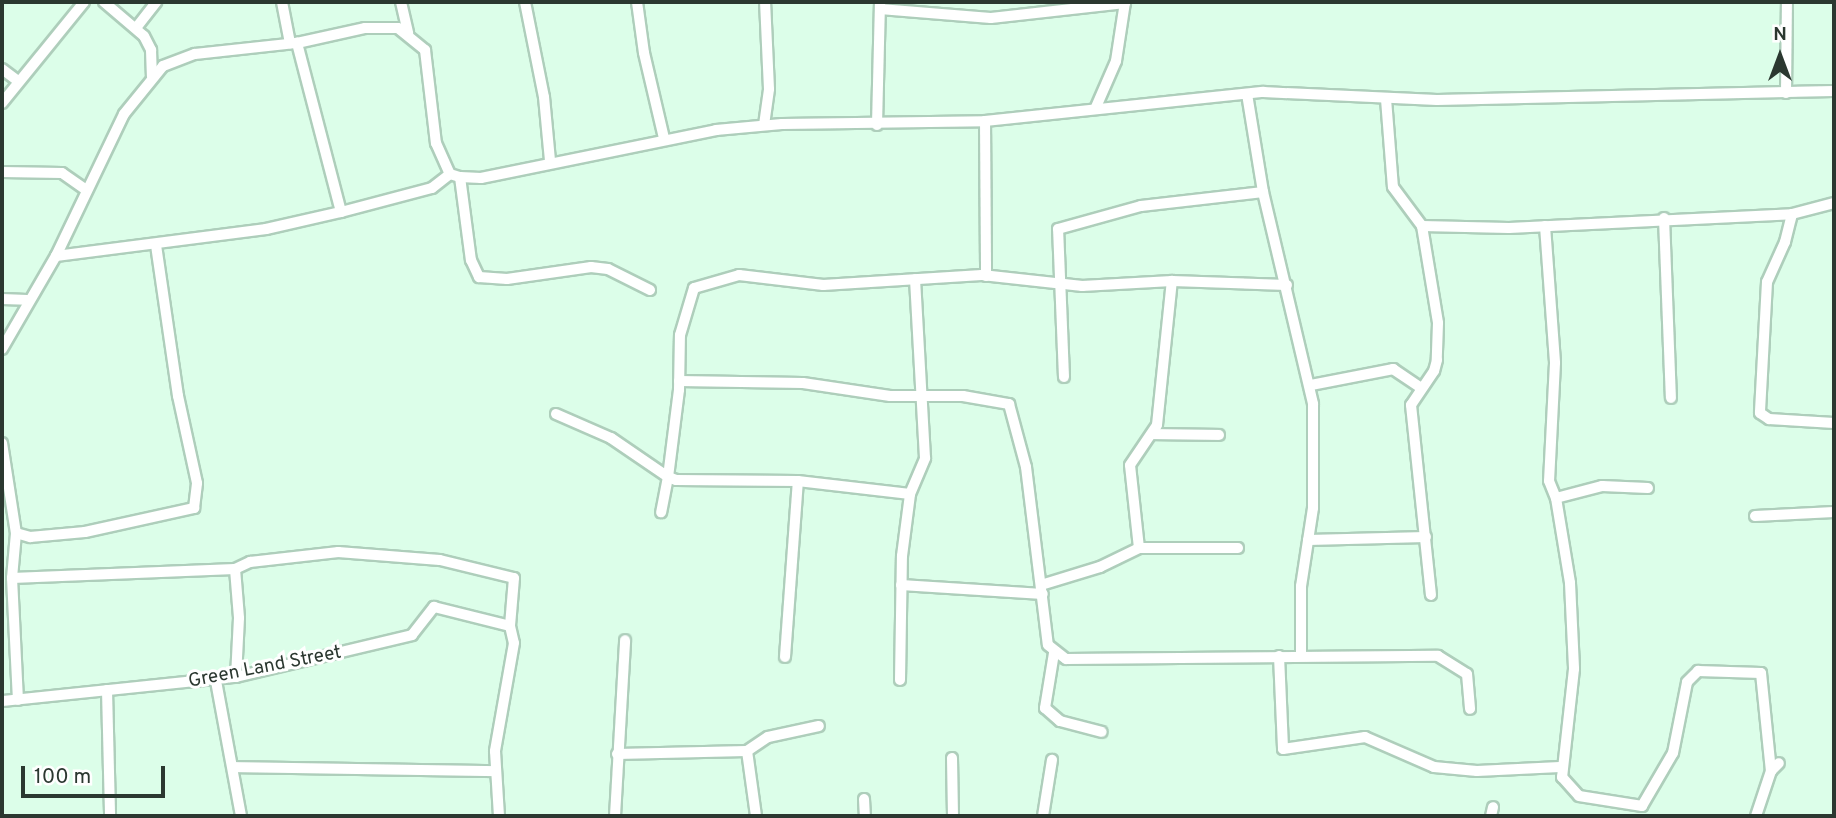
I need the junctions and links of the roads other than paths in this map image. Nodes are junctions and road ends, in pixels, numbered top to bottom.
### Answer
1 (84, 2) edge
2 (104, 2) edge
3 (156, 2) edge
4 (282, 2) edge
5 (401, 2) edge
6 (525, 2) edge
7 (637, 2) edge
8 (765, 2) edge
9 (1787, 2) edge
10 (1125, 3) edge
11 (880, 5) edge
12 (136, 28) junction
13 (408, 33) junction
14 (294, 43) junction
15 (2, 69) edge
16 (152, 76) junction
17 (18, 81) junction
18 (1834, 91) edge
19 (1786, 93) junction
20 (1247, 94) junction
21 (1386, 99) junction
22 (2, 103) edge
23 (1096, 107) junction
24 (985, 121) junction
25 (764, 125) junction
26 (877, 125) junction
27 (664, 138) junction
28 (550, 161) junction
29 (2, 172) edge
30 (455, 176) junction
31 (86, 190) junction
32 (1263, 192) junction
33 (1834, 203) edge
34 (341, 212) junction
35 (1792, 214) junction
36 (1664, 218) junction
37 (1422, 226) junction
38 (1545, 226) junction
39 (156, 246) junction
40 (56, 256) junction
41 (986, 276) junction
42 (915, 279) junction
43 (1172, 281) junction
44 (1287, 285) junction
45 (1058, 286) junction
46 (650, 290) dead end
47 (2, 299) edge
48 (27, 300) junction
49 (2, 349) edge
50 (1064, 377) dead end
51 (679, 381) junction
52 (1311, 385) junction
53 (1420, 387) junction
54 (924, 397) junction
55 (1671, 398) dead end
56 (556, 414) dead end
57 (1834, 424) edge
58 (1153, 434) junction
59 (1219, 435) dead end
60 (2, 443) edge
61 (668, 477) junction
62 (798, 481) junction
63 (1648, 488) dead end
64 (910, 494) junction
65 (1556, 498) junction
66 (662, 512) dead end
67 (1834, 512) edge
68 (1755, 516) dead end
69 (16, 533) junction
70 (1426, 537) junction
71 (1308, 540) junction
72 (1139, 548) junction
73 (1238, 548) dead end
74 (235, 569) junction
75 (12, 578) junction
76 (901, 585) junction
77 (1042, 589) junction
78 (1431, 595) dead end
79 (510, 626) junction
80 (625, 640) dead end
81 (1054, 653) junction
82 (1301, 655) junction
83 (1279, 656) junction
84 (785, 657) dead end
85 (236, 677) junction
86 (900, 680) dead end
87 (216, 681) junction
88 (107, 690) junction
89 (18, 700) junction
90 (2, 701) edge
91 (1470, 709) dead end
92 (819, 726) dead end
93 (1102, 732) dead end
94 (747, 751) junction
95 (617, 754) junction
96 (952, 758) dead end
97 (1052, 760) dead end
98 (233, 767) junction
99 (1560, 767) junction
100 (496, 771) junction
101 (864, 799) dead end
102 (110, 816) edge
103 (241, 816) edge
104 (499, 816) edge
105 (615, 816) edge
106 (756, 816) edge
107 (865, 816) edge
108 (953, 816) edge
109 (1043, 816) edge
110 (1756, 816) edge

1 - 17 street
2 - 12 street
3 - 12 street
4 - 14 street
5 - 13 street
6 - 28 street
7 - 27 street
8 - 25 street
9 - 19 street
10 - 11 street
10 - 23 street
11 - 26 street
12 - 16 street
13 - 14 street
13 - 30 street
14 - 16 street
14 - 34 street
15 - 17 street
16 - 31 street
17 - 22 street
18 - 19 street
19 - 21 street
20 - 21 street
20 - 23 street
20 - 32 street
21 - 37 street
23 - 24 street
24 - 26 street
24 - 41 street
25 - 26 street
25 - 27 street
27 - 28 street
28 - 30 street
29 - 31 street
30 - 34 street
30 - 46 street
31 - 40 street
32 - 44 street
32 - 45 street
33 - 35 street
34 - 39 street
35 - 36 street
35 - 57 street
36 - 38 street
36 - 55 street
37 - 38 street
37 - 53 street
38 - 65 street
39 - 40 street
39 - 69 street
40 - 48 street
41 - 42 street
41 - 45 street
42 - 51 street
42 - 54 street
43 - 44 street
43 - 45 street
43 - 58 street
44 - 52 street
45 - 50 street
47 - 48 street
48 - 49 street
51 - 54 street
51 - 61 street
52 - 53 street
52 - 71 street
53 - 70 street
54 - 64 street
54 - 77 street
56 - 61 street
58 - 59 street
58 - 72 street
60 - 69 street
61 - 62 street
61 - 66 street
62 - 64 street
62 - 84 street
63 - 65 street
64 - 76 street
65 - 99 street
67 - 68 street
69 - 75 street
70 - 71 street
70 - 78 street
71 - 82 street
72 - 73 street
72 - 77 street
74 - 75 street
74 - 79 street
74 - 85 street
75 - 89 street
76 - 77 street
76 - 86 street
77 - 81 street
79 - 85 street, Green Land Street
79 - 100 street
80 - 95 street
81 - 83 street
81 - 93 street
82 - 83 street
82 - 91 street
83 - 99 street
85 - 87 street, Green Land Street
87 - 88 street, Green Land Street
87 - 98 street
88 - 89 street, Green Land Street
88 - 102 street
89 - 90 street, Green Land Street
92 - 94 street
94 - 95 street
94 - 106 street
95 - 105 street
96 - 108 street
97 - 109 street
98 - 100 street
98 - 103 street
99 - 110 street
100 - 104 street
101 - 107 street

